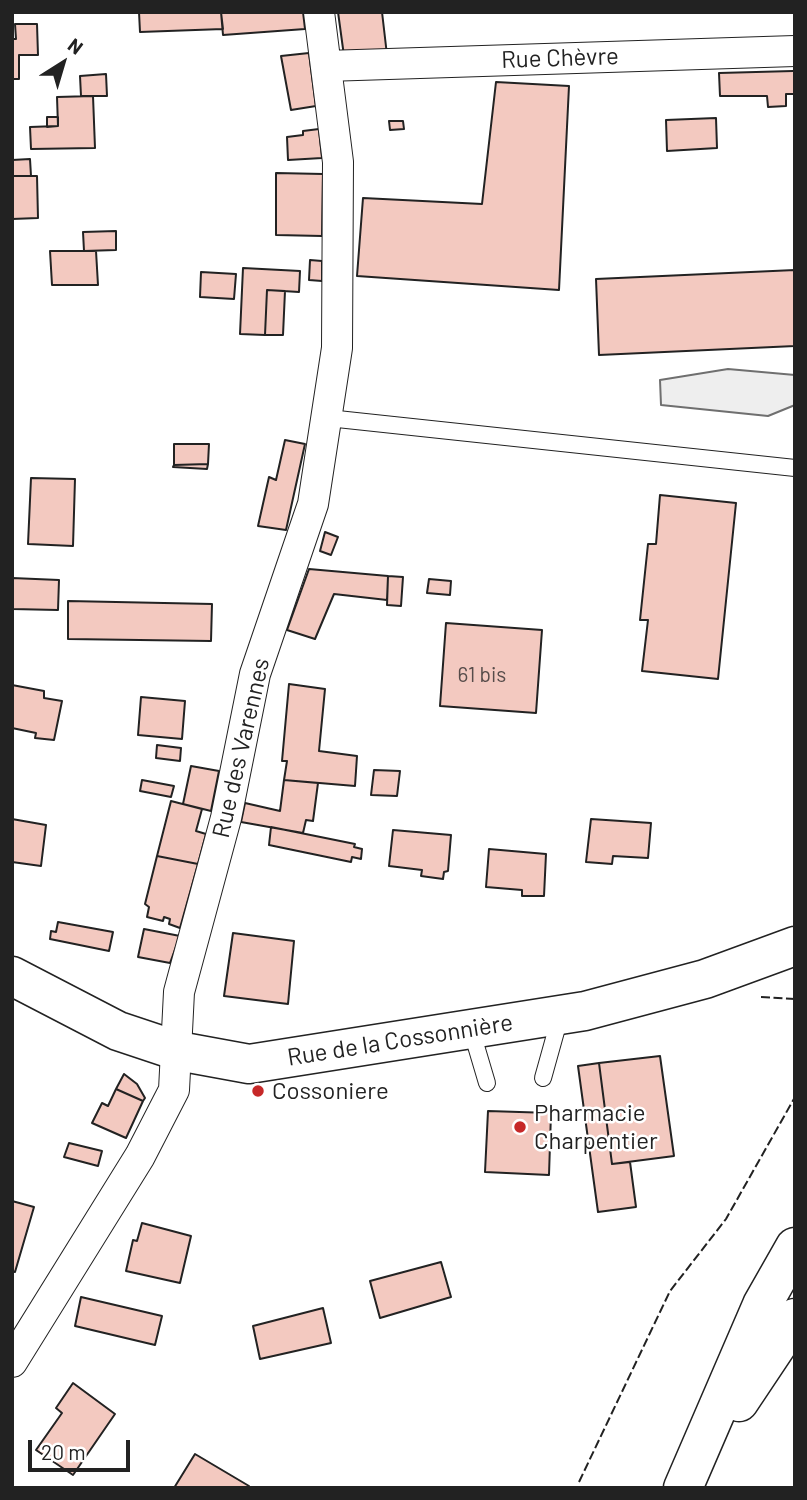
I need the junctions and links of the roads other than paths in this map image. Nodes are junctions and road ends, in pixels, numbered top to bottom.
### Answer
1 (319, 12) edge
2 (795, 51) edge
3 (326, 66) junction
4 (328, 418) junction
5 (795, 468) edge
6 (795, 946) edge
7 (12, 976) edge
8 (560, 1014) junction
9 (471, 1029) junction
10 (178, 1051) junction
11 (543, 1078) dead end
12 (487, 1083) dead end
13 (795, 1247) edge
14 (795, 1318) edge
15 (12, 1362) edge
16 (684, 1487) edge

1 - 3 street, Rue des Varennes
2 - 3 street, Rue Chèvre
3 - 4 street, Rue des Varennes
4 - 5 lane
4 - 10 street, Rue des Varennes
6 - 8 street, Rue de la Cossonnière
7 - 10 street, Rue de la Cossonnière
8 - 9 street, Rue de la Cossonnière
8 - 11 lane
9 - 10 street, Rue de la Cossonnière
9 - 12 lane
10 - 15 street, Rue des Varennes
13 - 16 street
14 - 16 street

